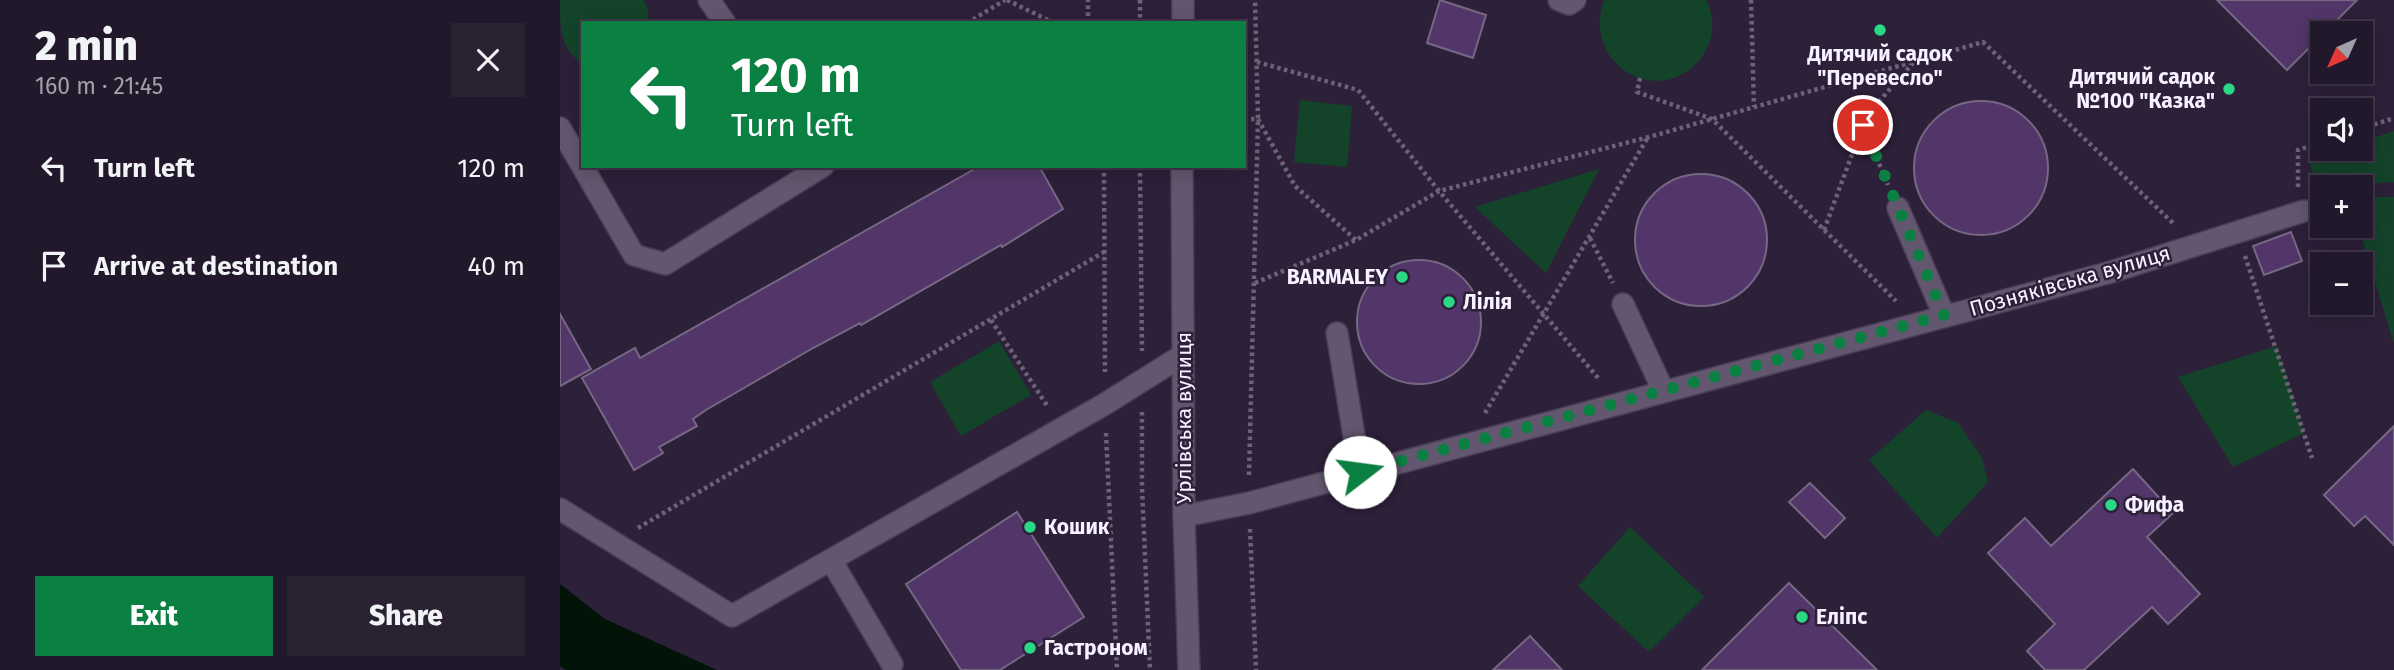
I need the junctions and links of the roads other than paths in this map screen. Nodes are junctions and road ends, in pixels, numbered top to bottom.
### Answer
1 (709, 0) edge
2 (1182, 0) edge
3 (1559, 0) edge
4 (1575, 0) edge
5 (724, 21) edge
6 (1183, 21) edge
7 (560, 128) edge
8 (581, 164) edge
9 (583, 168) edge
10 (820, 168) edge
11 (1182, 168) edge
12 (1898, 208) road end
13 (2304, 211) dead end
14 (1623, 304) road end
15 (1944, 315) junction
16 (1337, 333) dead end
17 (1184, 355) junction
18 (1663, 390) junction
19 (1360, 472) junction
20 (560, 509) edge
21 (1184, 516) junction
22 (831, 561) junction
23 (892, 664) dead end
24 (1189, 670) edge

1 - 5 street
2 - 6 street
3 - 4 street
7 - 8 street
9 - 10 street
11 - 17 street, Урлівська вулиця
12 - 15 street
13 - 15 street, Позняківська вулиця
14 - 18 street
15 - 18 street, Позняківська вулиця
16 - 19 street
17 - 21 street, Урлівська вулиця
17 - 22 street
18 - 19 street, Позняківська вулиця
19 - 21 street, Позняківська вулиця
20 - 22 street
21 - 24 street, Урлівська вулиця
22 - 23 street

